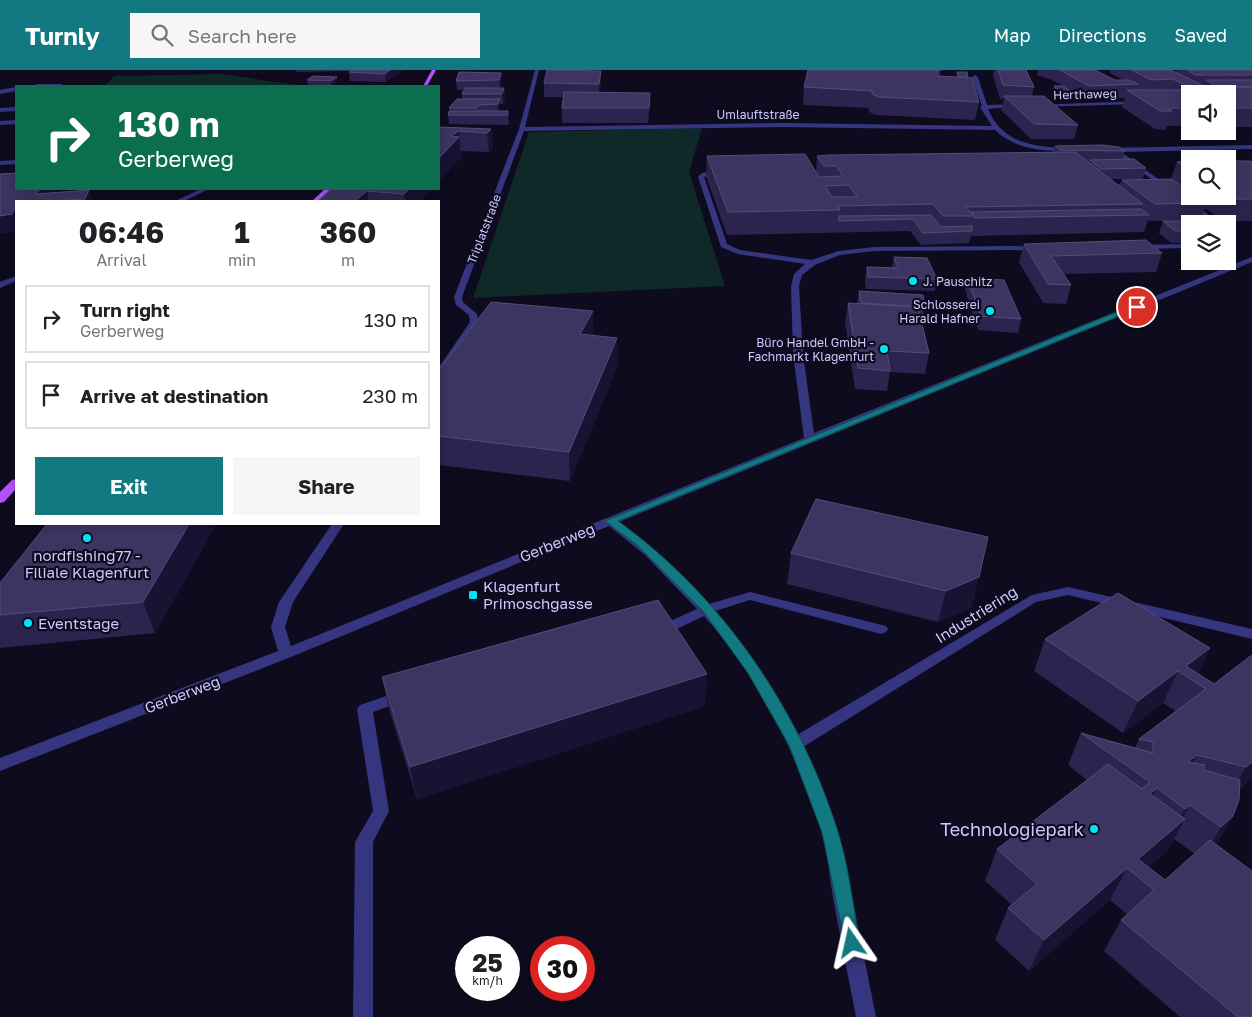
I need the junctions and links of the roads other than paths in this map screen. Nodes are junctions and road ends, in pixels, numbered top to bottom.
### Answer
1 (434, 70) edge
2 (537, 70) edge
3 (975, 76) dead end
4 (426, 85) edge
5 (15, 89) edge
6 (0, 92) edge
7 (0, 96) edge
8 (15, 96) edge
9 (1147, 102) edge
10 (1022, 106) edge
11 (1032, 106) edge
12 (983, 107) junction
13 (15, 109) edge
14 (0, 110) edge
15 (15, 122) edge
16 (0, 124) edge
17 (994, 128) junction
18 (522, 129) junction
19 (1252, 147) edge
20 (1076, 150) edge
21 (1100, 150) edge
22 (1115, 150) junction
23 (15, 162) edge
24 (0, 163) edge
25 (1125, 164) edge
26 (1135, 164) junction
27 (729, 171) edge
28 (204, 190) edge
29 (328, 190) edge
30 (1172, 191) edge
31 (181, 200) edge
32 (315, 200) edge
33 (1190, 205) edge
34 (1204, 215) edge
35 (1181, 246) edge
36 (1130, 247) edge
37 (1051, 248) edge
38 (1252, 259) edge
39 (812, 262) junction
40 (15, 278) edge
41 (0, 285) edge
42 (440, 373) edge
43 (810, 440) junction
44 (15, 483) edge
45 (0, 498) edge
46 (610, 521) junction
47 (337, 525) edge
48 (708, 609) junction
49 (640, 625) edge
50 (881, 629) dead end
51 (1252, 634) edge
52 (286, 653) junction
53 (420, 690) edge
54 (796, 744) junction
55 (0, 766) edge
56 (363, 1017) edge
57 (866, 1017) edge

1 - 4 main road
2 - 18 street, Triplatstraße
3 - 12 street
5 - 6 street
7 - 8 street
9 - 11 street, Herthaweg
10 - 12 street
12 - 17 street
13 - 14 street
15 - 16 street
17 - 18 street, Umlauftstraße
17 - 20 street
18 - 42 street, Triplatstraße
19 - 22 street
21 - 22 street
22 - 26 street
23 - 24 street
25 - 26 street
26 - 30 street
27 - 39 street
28 - 31 street
29 - 32 main road
33 - 34 street
35 - 36 street
37 - 39 street
38 - 43 street, Gerberweg
39 - 43 street
40 - 41 street
43 - 46 street, Gerberweg
44 - 45 main road
46 - 48 street
46 - 52 street, Gerberweg
47 - 52 street
48 - 49 street
48 - 50 street
48 - 54 street
51 - 54 street, Industriering
52 - 55 street, Gerberweg
53 - 56 street
54 - 57 street

